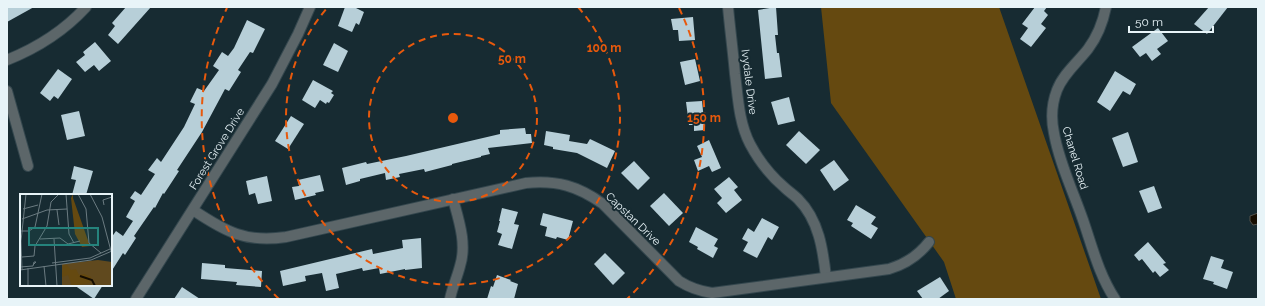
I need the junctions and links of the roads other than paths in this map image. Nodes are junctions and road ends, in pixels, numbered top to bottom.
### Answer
1 (86, 7) edge
2 (310, 7) edge
3 (728, 7) edge
4 (1106, 7) edge
5 (7, 60) edge
6 (7, 91) edge
7 (28, 166) dead end
8 (453, 199) junction
9 (193, 210) junction
10 (929, 242) dead end
11 (826, 278) junction
12 (136, 299) edge
13 (450, 299) edge
14 (1114, 299) edge

1 - 5 street
2 - 9 street, Forest Grove Drive
3 - 11 street, Ivydale Drive
4 - 14 street, Chanel Road
6 - 7 street
8 - 9 street, Capstan Drive
8 - 11 street, Capstan Drive
8 - 13 street
9 - 12 street, Forest Grove Drive
10 - 11 street, Capstan Drive

